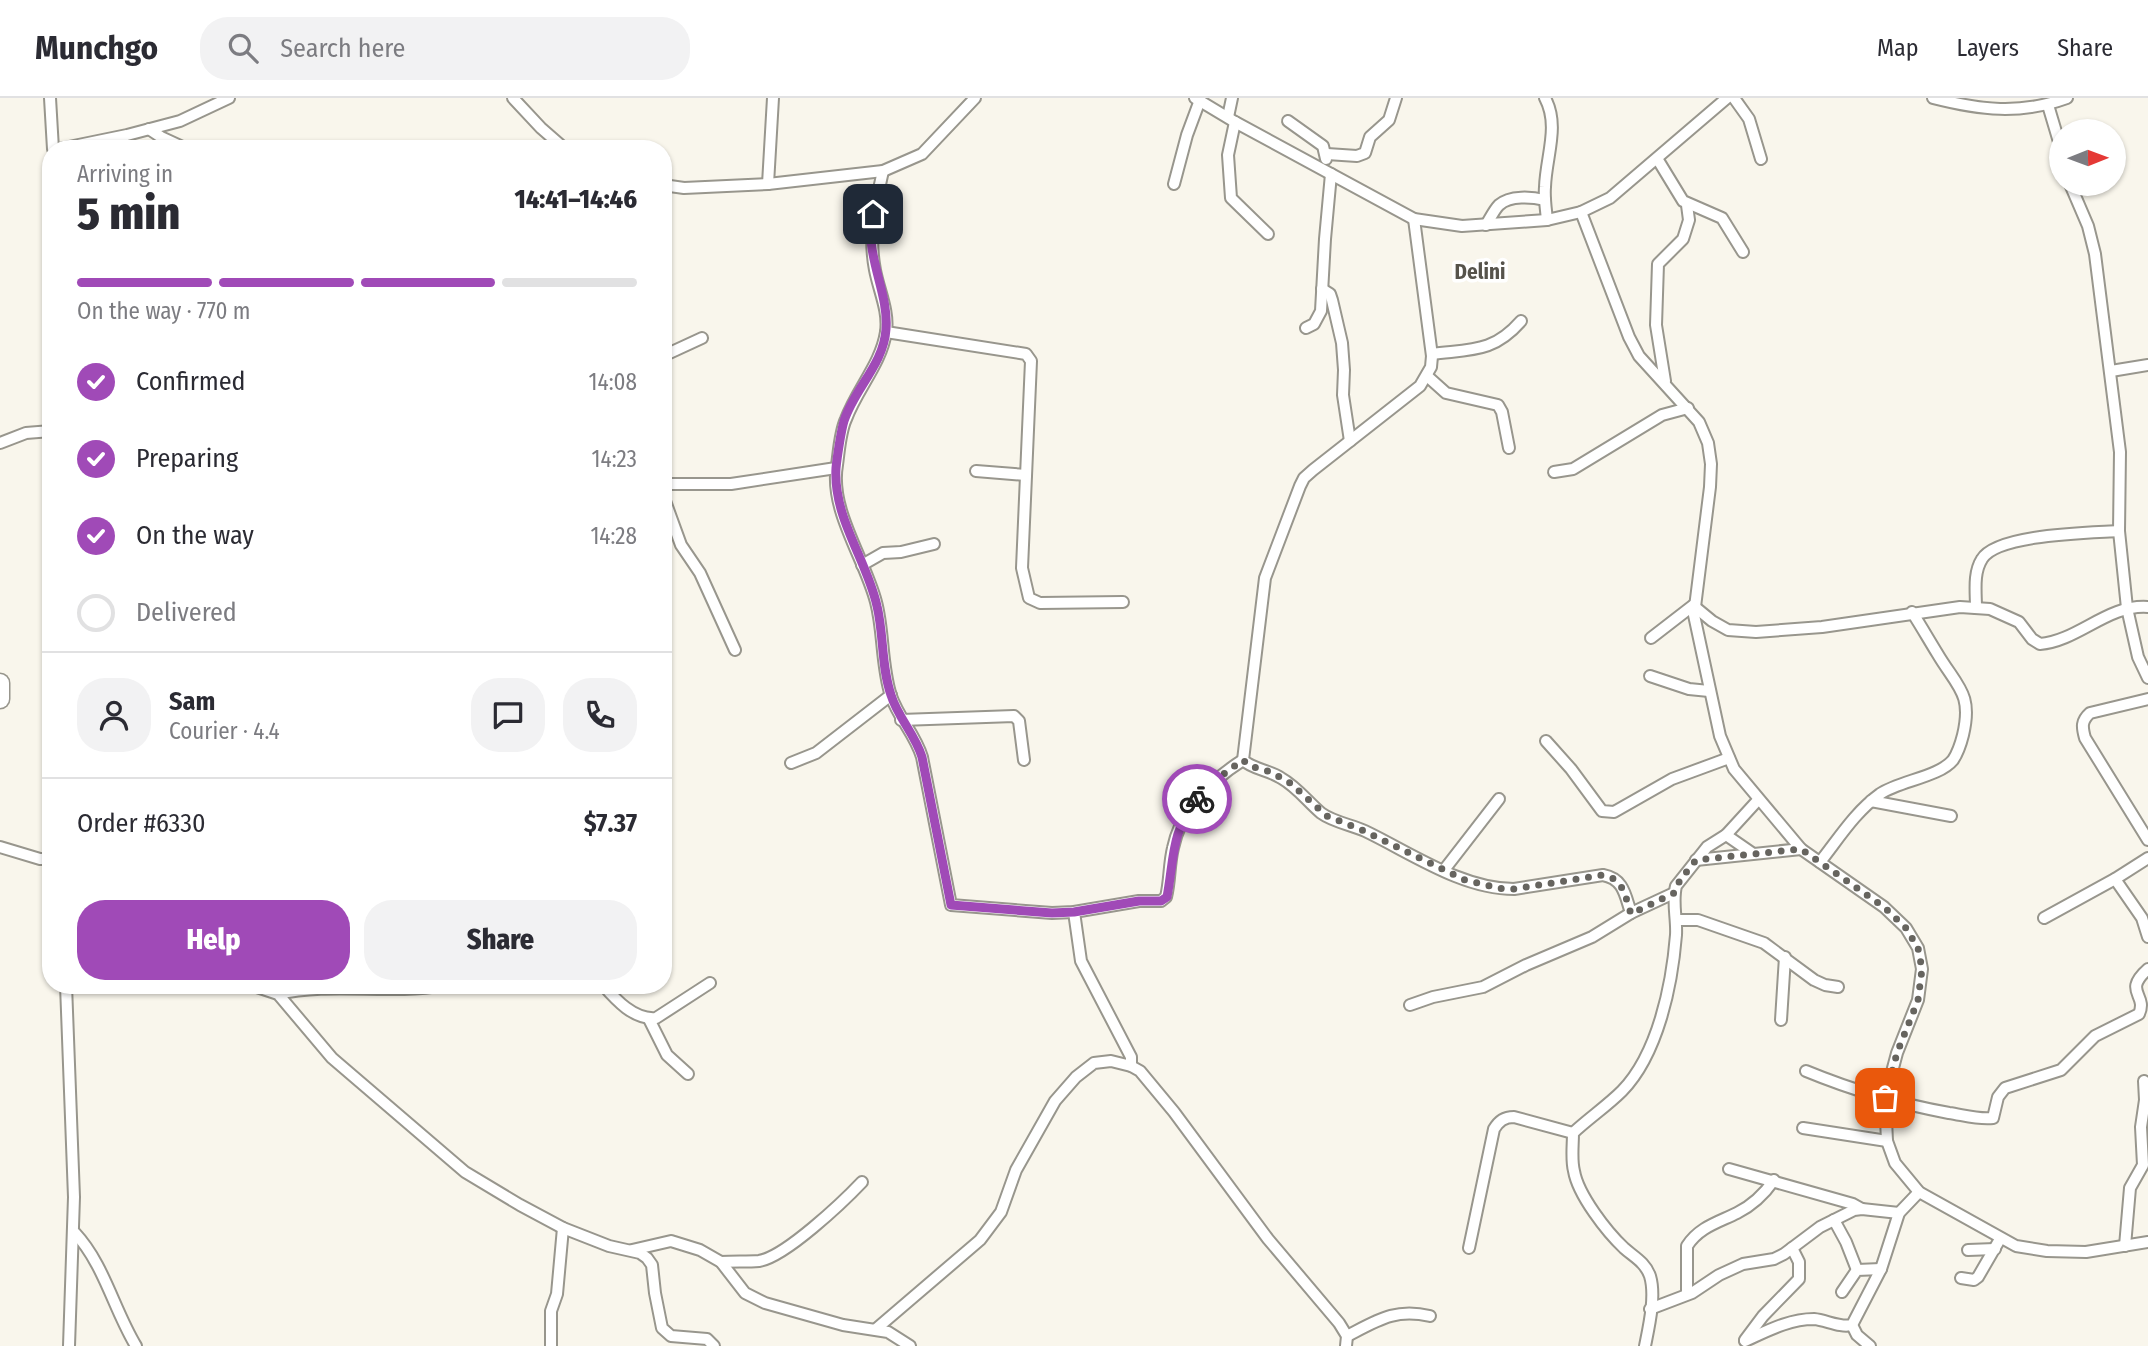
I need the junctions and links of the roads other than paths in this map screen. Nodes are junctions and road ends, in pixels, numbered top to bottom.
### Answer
1 (50, 98) edge
2 (229, 98) edge
3 (513, 98) edge
4 (773, 98) edge
5 (975, 98) edge
6 (1232, 98) edge
7 (1396, 98) edge
8 (1545, 98) edge
9 (1734, 98) edge
10 (1933, 98) edge
11 (2024, 98) edge
12 (2067, 98) edge
13 (1197, 99) edge
14 (1723, 99) edge
15 (2048, 105) junction
16 (2020, 109) junction
17 (2052, 119) edge
18 (1231, 120) junction
19 (1288, 121) dead end
20 (149, 129) junction
21 (52, 140) edge
22 (100, 140) edge
23 (166, 140) edge
24 (555, 140) edge
25 (1327, 154) junction
26 (1761, 159) dead end
27 (1658, 160) junction
28 (883, 171) junction
29 (1328, 172) junction
30 (768, 184) junction
31 (1174, 184) dead end
32 (672, 187) edge
33 (2075, 196) edge
34 (1545, 200) junction
35 (1687, 205) junction
36 (1581, 212) junction
37 (1414, 219) junction
38 (1547, 220) junction
39 (1486, 225) junction
40 (1268, 234) dead end
41 (1743, 252) dead end
42 (1322, 289) junction
43 (1521, 321) dead end
44 (1306, 328) dead end
45 (886, 332) junction
46 (702, 338) dead end
47 (672, 352) edge
48 (1432, 354) junction
49 (2148, 365) edge
50 (2111, 371) junction
51 (1427, 376) junction
52 (1666, 384) junction
53 (1688, 408) junction
54 (42, 432) edge
55 (1350, 441) junction
56 (0, 443) edge
57 (1509, 448) dead end
58 (836, 468) junction
59 (976, 471) dead end
60 (1554, 472) dead end
61 (1026, 475) junction
62 (672, 484) edge
63 (672, 518) edge
64 (2119, 531) junction
65 (934, 544) dead end
66 (862, 565) junction
67 (1123, 602) dead end
68 (1695, 606) junction
69 (2148, 607) edge
70 (1976, 608) junction
71 (2127, 608) junction
72 (1912, 612) junction
73 (1651, 638) dead end
74 (735, 650) dead end
75 (1650, 677) dead end
76 (2148, 678) edge
77 (0, 683) edge
78 (1709, 691) junction
79 (891, 695) junction
80 (0, 699) edge
81 (2148, 699) edge
82 (901, 720) junction
83 (1546, 741) dead end
84 (1729, 758) junction
85 (1024, 760) dead end
86 (1243, 760) junction
87 (791, 763) dead end
88 (1499, 799) dead end
89 (1758, 800) junction
90 (1871, 801) junction
91 (1951, 816) dead end
92 (1726, 835) junction
93 (2146, 835) edge
94 (0, 847) edge
95 (1801, 849) junction
96 (1752, 853) junction
97 (2148, 858) edge
98 (42, 859) edge
99 (1696, 860) junction
100 (1820, 862) junction
101 (1444, 870) junction
102 (2115, 879) junction
103 (1674, 893) junction
104 (1074, 912) junction
105 (1631, 914) junction
106 (2044, 918) dead end
107 (1676, 920) junction
108 (2148, 937) edge
109 (1785, 957) junction
110 (2148, 969) edge
111 (710, 983) dead end
112 (1838, 986) dead end
113 (66, 994) edge
114 (278, 994) edge
115 (612, 994) edge
116 (1410, 1005) dead end
117 (649, 1018) junction
118 (1781, 1020) dead end
119 (1131, 1066) junction
120 (1806, 1071) dead end
121 (688, 1074) dead end
122 (2144, 1081) dead end
123 (1885, 1098) junction
124 (1802, 1128) dead end
125 (1573, 1133) junction
126 (1887, 1141) junction
127 (1729, 1169) dead end
128 (1774, 1180) junction
129 (862, 1182) dead end
130 (1919, 1192) junction
131 (1862, 1209) junction
132 (1899, 1213) junction
133 (1834, 1220) junction
134 (563, 1228) junction
135 (75, 1233) junction
136 (2148, 1242) edge
137 (1997, 1244) junction
138 (2125, 1246) junction
139 (1469, 1248) dead end
140 (1792, 1248) junction
141 (632, 1250) junction
142 (1968, 1250) dead end
143 (721, 1262) junction
144 (1881, 1269) junction
145 (1857, 1270) junction
146 (1961, 1278) dead end
147 (1842, 1292) dead end
148 (1687, 1294) junction
149 (1650, 1309) junction
150 (1430, 1316) dead end
151 (1852, 1325) junction
152 (876, 1329) junction
153 (668, 1341) edge
154 (1346, 1341) edge
155 (1744, 1343) edge
156 (69, 1346) edge
157 (136, 1346) edge
158 (551, 1346) edge
159 (714, 1346) edge
160 (910, 1346) edge
161 (1645, 1346) edge
162 (1870, 1346) edge

1 - 21 street
2 - 20 street
3 - 24 street
4 - 30 street
5 - 28 street
6 - 18 street
7 - 25 street
8 - 34 street
9 - 26 street
10 - 16 street
11 - 16 street
12 - 15 street
13 - 18 street
13 - 31 street
14 - 27 street
15 - 16 street
15 - 17 street
18 - 29 street
18 - 40 street
19 - 25 street
20 - 22 street
20 - 23 street
25 - 29 street
27 - 35 street
27 - 36 street
28 - 30 street
28 - 45 street
29 - 37 street
29 - 42 street
30 - 32 street
33 - 50 street
34 - 38 street
34 - 39 street
35 - 41 street
35 - 52 street
36 - 38 street
36 - 52 street
37 - 39 street
37 - 48 street
38 - 39 street
42 - 44 street
42 - 55 street
43 - 48 street
45 - 58 street
45 - 61 street
46 - 47 street
48 - 51 street
49 - 50 street
50 - 64 street
51 - 55 street
51 - 57 street
52 - 53 street
53 - 60 street
53 - 68 street
54 - 56 street
55 - 86 street
58 - 62 street
58 - 66 street
59 - 61 street
61 - 67 street
63 - 74 street
64 - 70 street
64 - 71 street
65 - 66 street
66 - 79 street
68 - 72 street
68 - 73 street
68 - 78 street
69 - 71 street
70 - 71 street
70 - 72 street
71 - 76 street
72 - 90 street
75 - 78 street
77 - 80 highway
78 - 84 street
79 - 82 street
79 - 87 street
81 - 93 street
82 - 85 street
82 - 104 street
83 - 84 street
84 - 89 street
86 - 101 street
86 - 104 street
88 - 101 street
89 - 92 street
89 - 95 street
90 - 91 street
90 - 100 street
92 - 96 street
92 - 99 street
94 - 98 street
95 - 96 street
95 - 100 street
96 - 99 street
97 - 102 street
99 - 103 street
100 - 123 street
101 - 105 street
102 - 106 street
102 - 108 street
103 - 105 street
103 - 107 street
104 - 119 street
105 - 116 street
107 - 109 street
107 - 125 street
109 - 112 street
109 - 118 street
110 - 123 street
111 - 117 street
113 - 135 street
114 - 134 street
115 - 117 street
117 - 121 street
119 - 152 street
119 - 154 street
120 - 123 street
122 - 138 street
123 - 126 street
124 - 126 street
125 - 139 street
125 - 149 street
126 - 130 street
127 - 128 street
128 - 131 street
128 - 148 street
129 - 143 street
130 - 132 street
130 - 137 street
131 - 132 street
131 - 133 street
132 - 144 street
133 - 140 street
133 - 145 street
134 - 141 street
134 - 158 street
135 - 156 street
135 - 157 street
136 - 138 street
137 - 138 street
137 - 142 street
137 - 146 street
140 - 148 street
140 - 155 street
141 - 143 street
141 - 153 street
143 - 152 street
144 - 145 street
144 - 151 street
145 - 147 street
148 - 149 street
149 - 161 street
150 - 154 street
151 - 155 street
151 - 162 street
152 - 160 street
153 - 159 street

